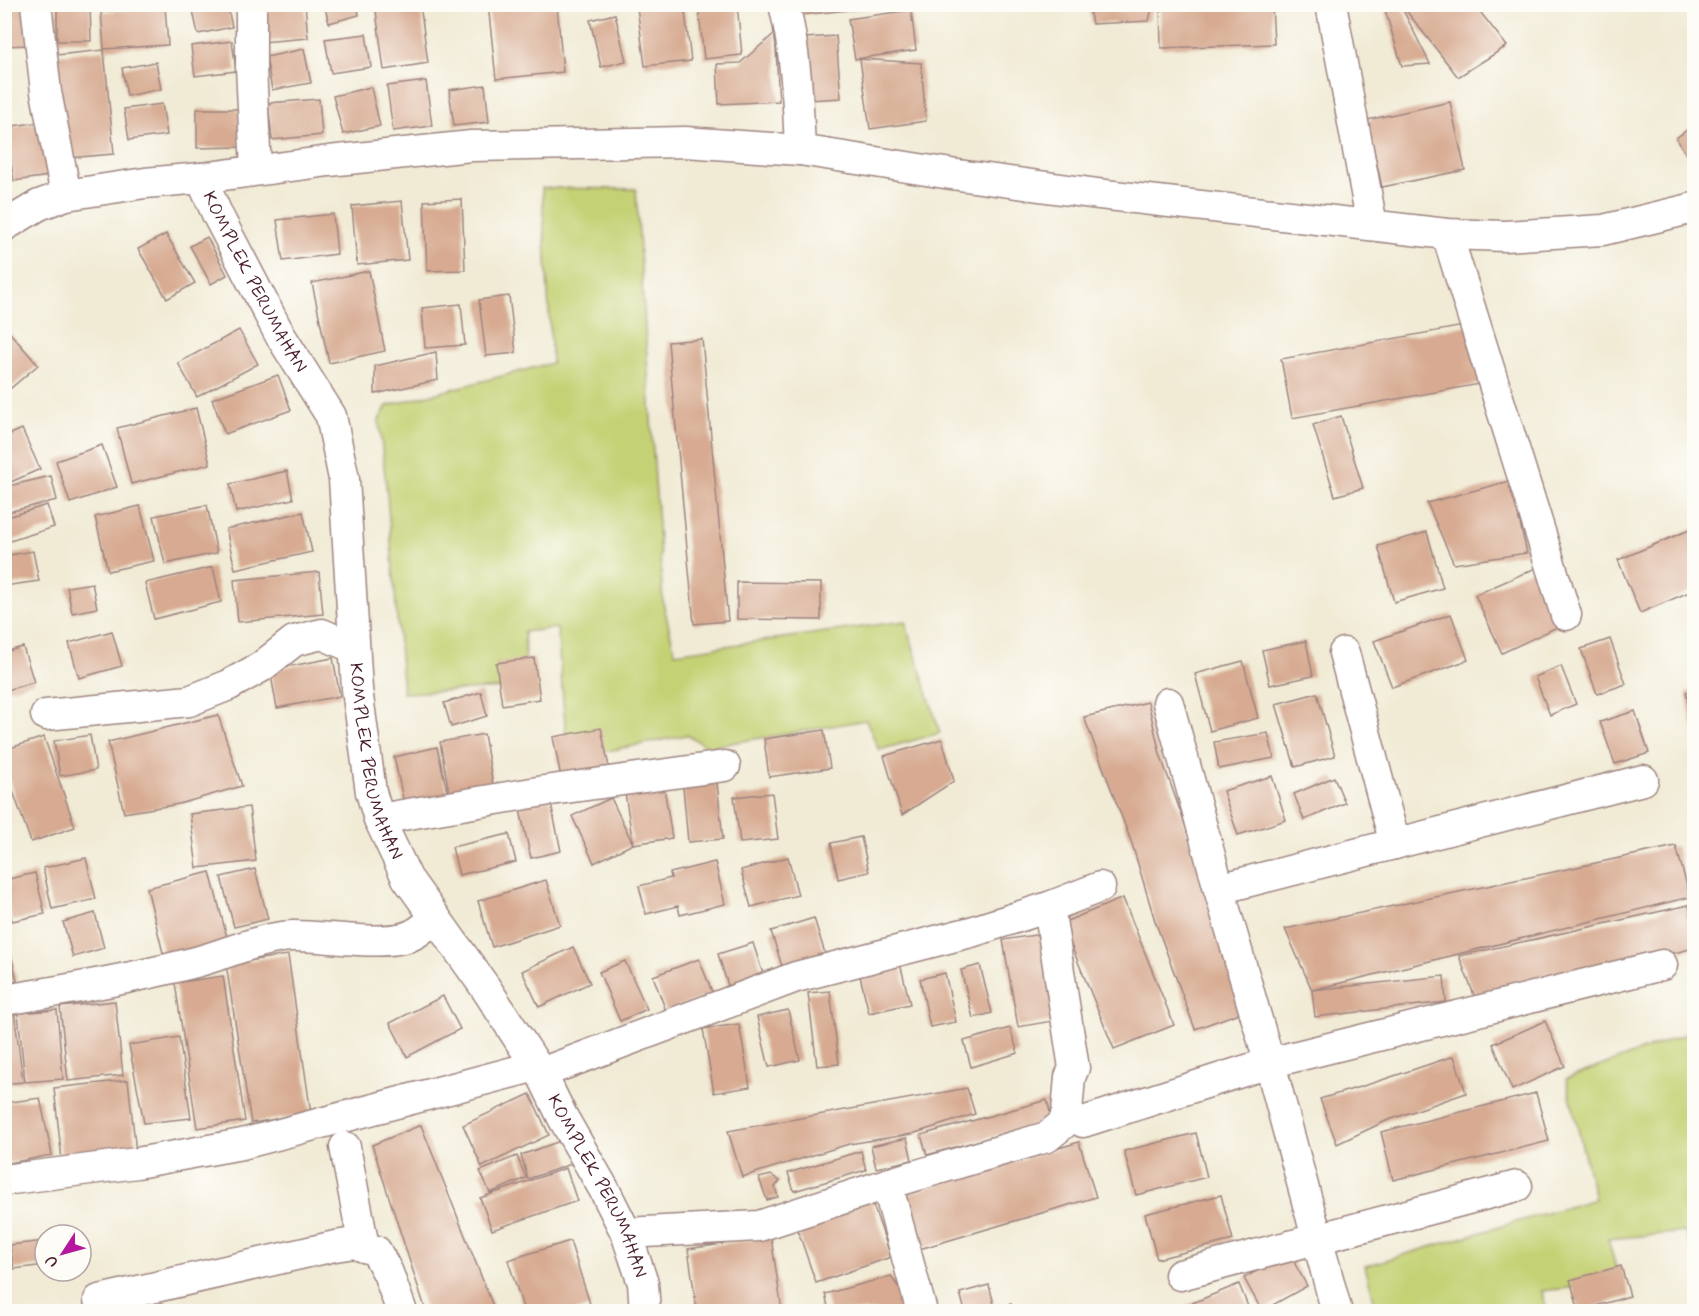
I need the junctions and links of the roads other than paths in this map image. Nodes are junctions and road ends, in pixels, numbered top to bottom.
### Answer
1 (36, 4) edge
2 (251, 4) edge
3 (784, 4) edge
4 (1331, 4) edge
5 (800, 150) junction
6 (256, 170) junction
7 (201, 178) junction
8 (66, 195) junction
9 (1689, 216) edge
10 (1372, 225) junction
11 (4, 226) edge
12 (1447, 234) junction
13 (1566, 615) dead end
14 (354, 648) junction
15 (1344, 653) dead end
16 (1168, 703) dead end
17 (46, 715) dead end
18 (725, 766) dead end
19 (1643, 780) dead end
20 (379, 819) junction
21 (1395, 844) junction
22 (1100, 886) dead end
23 (1219, 889) junction
24 (1049, 907) junction
25 (435, 917) junction
26 (1662, 965) dead end
27 (4, 1000) edge
28 (1269, 1063) junction
29 (538, 1070) junction
30 (1083, 1122) dead end
31 (345, 1147) dead end
32 (4, 1180) edge
33 (887, 1184) junction
34 (1517, 1186) dead end
35 (626, 1233) junction
36 (1317, 1237) junction
37 (364, 1247) junction
38 (1180, 1275) dead end
39 (99, 1300) dead end
40 (402, 1311) edge
41 (645, 1311) edge
42 (921, 1311) edge
43 (1337, 1311) edge

1 - 8 street
2 - 6 street
3 - 5 street
4 - 10 street
5 - 6 street
5 - 10 street
6 - 7 street
7 - 8 street
7 - 14 street, KOMPLEK PERUMAHAN
8 - 11 street
9 - 12 street
10 - 12 street
12 - 13 street
14 - 17 street
14 - 20 street, KOMPLEK PERUMAHAN
15 - 21 street
16 - 23 street
18 - 20 street
19 - 21 street
20 - 25 street, KOMPLEK PERUMAHAN
21 - 23 street
22 - 24 street
23 - 28 street
24 - 29 street
24 - 33 street
25 - 27 street
25 - 29 street, KOMPLEK PERUMAHAN
26 - 28 street
28 - 30 street
28 - 36 street
29 - 32 street
29 - 35 street, KOMPLEK PERUMAHAN
31 - 37 street
33 - 35 street
33 - 42 street
34 - 36 street
35 - 41 street, KOMPLEK PERUMAHAN
36 - 38 street
36 - 43 street
37 - 39 street
37 - 40 street

